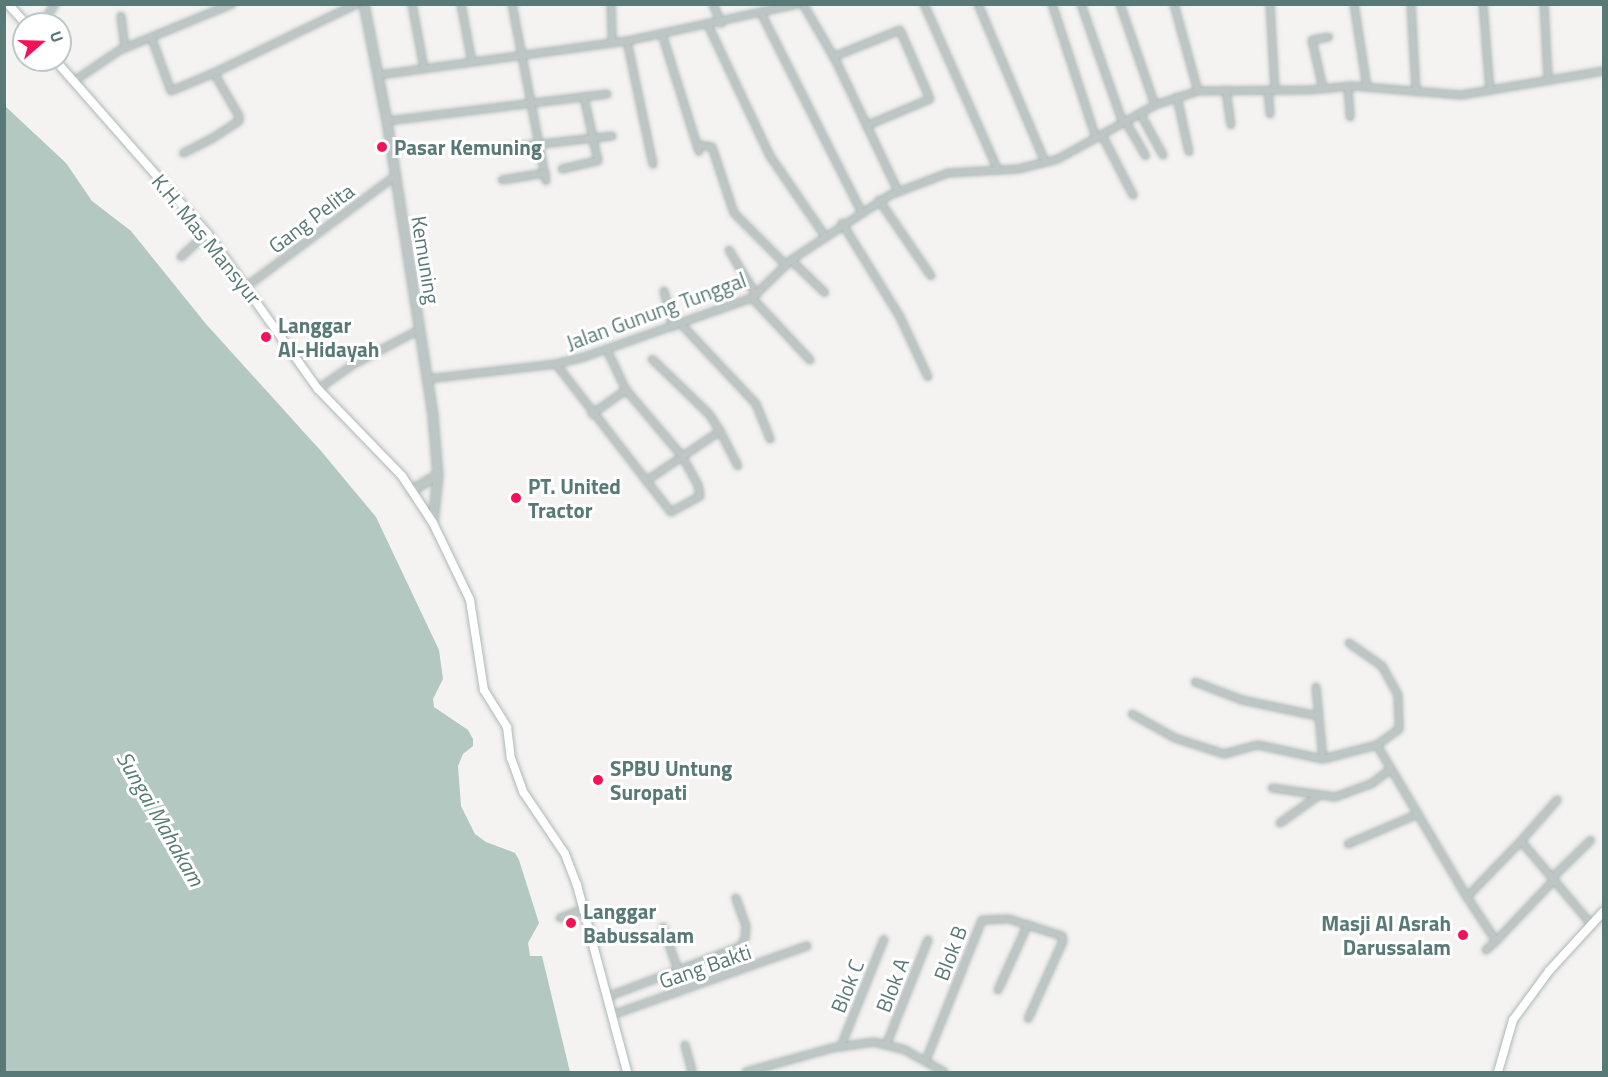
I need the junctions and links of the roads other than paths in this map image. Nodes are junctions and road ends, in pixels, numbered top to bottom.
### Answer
1 (232, 4) edge
2 (357, 4) edge
3 (364, 4) edge
4 (412, 4) edge
5 (461, 4) edge
6 (512, 4) edge
7 (611, 4) edge
8 (713, 4) edge
9 (798, 4) edge
10 (803, 4) edge
11 (924, 4) edge
12 (978, 4) edge
13 (1052, 4) edge
14 (1081, 4) edge
15 (1120, 4) edge
16 (1174, 4) edge
17 (1270, 4) edge
18 (1354, 4) edge
19 (1411, 4) edge
20 (1483, 4) edge
21 (1544, 4) edge
22 (784, 7) edge
23 (762, 15) junction
24 (121, 16) dead end
25 (721, 23) junction
26 (708, 25) junction
27 (662, 34) junction
28 (1329, 37) dead end
29 (152, 39) junction
30 (627, 41) junction
31 (612, 42) junction
32 (125, 48) junction
33 (522, 55) junction
34 (833, 57) junction
35 (472, 62) junction
36 (424, 68) junction
37 (1604, 71) edge
38 (66, 72) edge
39 (214, 73) junction
40 (379, 75) junction
41 (1548, 78) junction
42 (74, 81) junction
43 (1348, 86) junction
44 (1367, 87) junction
45 (1323, 88) junction
46 (1226, 90) junction
47 (1272, 90) junction
48 (1198, 91) junction
49 (1490, 92) junction
50 (1416, 93) junction
51 (607, 94) dead end
52 (584, 97) junction
53 (1177, 97) junction
54 (532, 104) junction
55 (1155, 105) junction
56 (1140, 113) junction
57 (1270, 114) dead end
58 (1350, 117) dead end
59 (387, 122) junction
60 (1124, 122) junction
61 (866, 126) junction
62 (1231, 126) dead end
63 (612, 136) dead end
64 (1099, 136) junction
65 (594, 140) junction
66 (541, 146) junction
67 (479, 151) dead end
68 (1190, 152) dead end
69 (183, 153) dead end
70 (1163, 154) dead end
71 (1146, 156) dead end
72 (1045, 162) junction
73 (653, 164) dead end
74 (562, 169) dead end
75 (998, 170) junction
76 (544, 173) junction
77 (394, 177) junction
78 (502, 180) dead end
79 (546, 181) dead end
80 (898, 191) junction
81 (1133, 195) dead end
82 (879, 200) junction
83 (861, 211) junction
84 (842, 223) junction
85 (207, 233) junction
86 (825, 236) junction
87 (729, 250) dead end
88 (181, 257) dead end
89 (791, 260) junction
90 (786, 265) junction
91 (931, 276) dead end
92 (248, 286) junction
93 (664, 291) dead end
94 (825, 293) dead end
95 (754, 296) junction
96 (681, 324) junction
97 (673, 327) junction
98 (419, 330) junction
99 (607, 350) junction
100 (652, 359) dead end
101 (810, 360) dead end
102 (556, 364) junction
103 (928, 377) dead end
104 (427, 379) junction
105 (318, 389) junction
106 (626, 390) junction
107 (592, 414) junction
108 (720, 431) junction
109 (770, 439) dead end
110 (682, 456) junction
111 (738, 466) dead end
112 (438, 475) junction
113 (646, 481) junction
114 (411, 491) junction
115 (433, 523) junction
116 (1349, 643) dead end
117 (1195, 682) dead end
118 (1316, 687) dead end
119 (1132, 714) dead end
120 (1317, 716) junction
121 (1377, 745) junction
122 (1323, 759) junction
123 (1391, 769) junction
124 (1272, 788) dead end
125 (1318, 796) junction
126 (1557, 800) dead end
127 (1418, 814) junction
128 (1280, 824) dead end
129 (1592, 840) dead end
130 (1521, 841) junction
131 (1348, 844) dead end
132 (1553, 879) junction
133 (1467, 897) junction
134 (736, 898) dead end
135 (584, 909) junction
136 (1604, 911) edge
137 (560, 918) dead end
138 (1028, 924) junction
139 (1591, 924) junction
140 (663, 927) dead end
141 (884, 939) dead end
142 (928, 940) dead end
143 (1496, 941) junction
144 (807, 946) dead end
145 (1486, 950) dead end
146 (678, 970) junction
147 (998, 990) dead end
148 (606, 997) junction
149 (612, 1016) junction
150 (1028, 1019) dead end
151 (887, 1043) junction
152 (685, 1045) dead end
153 (841, 1046) junction
154 (926, 1060) junction
155 (627, 1072) edge
156 (692, 1072) edge
157 (746, 1072) edge
158 (944, 1072) edge
159 (1498, 1072) edge

1 - 29 street
2 - 39 street
3 - 40 street, Kemuning
4 - 36 street
5 - 35 street
6 - 33 street
7 - 31 street
8 - 25 street
9 - 22 street
10 - 34 street
11 - 75 street
12 - 72 street
13 - 64 street
14 - 60 street
15 - 55 street
16 - 48 street
17 - 47 street
18 - 44 street
19 - 50 street
20 - 49 street
21 - 41 street
22 - 23 street
23 - 25 street
23 - 83 street
24 - 32 street
25 - 26 street
26 - 27 street
26 - 86 street
27 - 30 street
27 - 90 street
28 - 45 street
29 - 32 street
29 - 39 street
30 - 31 street
30 - 73 street
31 - 33 street
32 - 42 street
33 - 35 street
33 - 54 street
34 - 61 street
34 - 61 street
35 - 36 street
36 - 40 street
37 - 41 street, Jalan Gunung Tunggal
38 - 42 main road, K.H. Mas Mansyur
39 - 69 street
40 - 59 street, Kemuning
41 - 49 street, Jalan Gunung Tunggal
42 - 85 main road, K.H. Mas Mansyur
43 - 44 street, Jalan Gunung Tunggal
43 - 45 street, Jalan Gunung Tunggal
43 - 58 street
44 - 50 street, Jalan Gunung Tunggal
45 - 47 street, Jalan Gunung Tunggal
46 - 47 street, Jalan Gunung Tunggal
46 - 48 street, Jalan Gunung Tunggal
46 - 62 street
47 - 57 street
48 - 53 street, Jalan Gunung Tunggal
49 - 50 street, Jalan Gunung Tunggal
51 - 52 street
52 - 54 street
52 - 65 street
53 - 55 street, Jalan Gunung Tunggal
53 - 68 street
54 - 59 street
54 - 66 street
55 - 56 street, Jalan Gunung Tunggal
56 - 60 street, Jalan Gunung Tunggal
56 - 70 street
59 - 77 street, Kemuning
60 - 64 street, Jalan Gunung Tunggal
60 - 71 street
61 - 80 street
63 - 65 street
64 - 72 street, Jalan Gunung Tunggal
64 - 81 street
65 - 66 street
65 - 74 street
66 - 67 street
66 - 76 street
72 - 75 street, Jalan Gunung Tunggal
75 - 80 street, Jalan Gunung Tunggal
76 - 78 street
76 - 79 street
77 - 92 street, Gang Pelita
77 - 98 street, Kemuning
80 - 82 street, Jalan Gunung Tunggal
82 - 83 street, Jalan Gunung Tunggal
82 - 91 street
83 - 84 street, Jalan Gunung Tunggal
84 - 86 street, Jalan Gunung Tunggal
84 - 103 street
85 - 88 street
85 - 92 main road, K.H. Mas Mansyur
86 - 89 street, Jalan Gunung Tunggal
87 - 95 street
89 - 90 street, Jalan Gunung Tunggal
89 - 94 street
90 - 95 street, Jalan Gunung Tunggal
92 - 105 main road, K.H. Mas Mansyur
93 - 97 street
95 - 96 street, Jalan Gunung Tunggal
95 - 101 street
96 - 97 street, Jalan Gunung Tunggal
96 - 109 street
97 - 99 street, Jalan Gunung Tunggal
98 - 104 street, Kemuning
98 - 105 street
99 - 102 street, Jalan Gunung Tunggal
99 - 106 street
100 - 108 street
102 - 104 street, Jalan Gunung Tunggal
102 - 107 street
104 - 112 street, Kemuning
105 - 114 main road, K.H. Mas Mansyur
106 - 107 street
106 - 110 street
107 - 113 street
108 - 110 street
108 - 111 street
110 - 113 street
110 - 113 street
112 - 114 street
112 - 115 street, Kemuning
114 - 115 main road, K.H. Mas Mansyur
115 - 135 main road, K.H. Mas Mansyur
116 - 121 street
117 - 120 street
118 - 120 street
119 - 122 street
120 - 122 street
121 - 122 street
121 - 123 street
123 - 125 street
123 - 127 street
124 - 125 street
125 - 128 street
126 - 130 street
127 - 131 street
127 - 133 street
129 - 132 street
130 - 132 street
130 - 133 street
132 - 139 street
132 - 143 street
133 - 143 street
134 - 146 street
135 - 137 street
135 - 148 main road, K.H. Mas Mansyur
136 - 139 main road
138 - 147 street
138 - 150 street, Blok B
138 - 154 street, Blok B
139 - 159 main road
140 - 146 street
141 - 153 street, Blok C
142 - 151 street, Blok A
143 - 145 street
144 - 149 street, Gang Bakti
146 - 148 street
148 - 149 main road, K.H. Mas Mansyur
149 - 155 main road, K.H. Mas Mansyur
151 - 153 street
151 - 154 street
152 - 156 street
153 - 157 street
154 - 158 street

